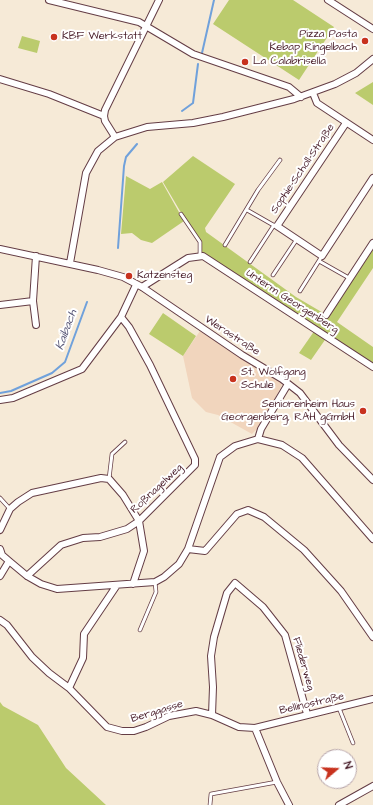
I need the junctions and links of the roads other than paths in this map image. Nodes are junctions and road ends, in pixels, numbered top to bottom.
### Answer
1 (49, 0) edge
2 (159, 0) edge
3 (328, 0) edge
4 (147, 25) junction
5 (373, 29) edge
6 (373, 59) edge
7 (0, 79) edge
8 (313, 92) junction
9 (301, 97) junction
10 (104, 116) junction
11 (346, 123) junction
12 (115, 137) junction
13 (373, 140) edge
14 (280, 160) dead end
15 (373, 178) edge
16 (247, 210) junction
17 (181, 214) dead end
18 (275, 226) junction
19 (297, 239) junction
20 (373, 243) edge
21 (225, 245) dead end
22 (0, 249) edge
23 (200, 255) junction
24 (36, 256) junction
25 (321, 259) junction
26 (250, 262) dead end
27 (70, 263) junction
28 (273, 275) dead end
29 (350, 278) junction
30 (136, 285) junction
31 (142, 287) junction
32 (300, 291) dead end
33 (33, 301) junction
34 (0, 305) edge
35 (326, 315) dead end
36 (121, 317) junction
37 (36, 325) dead end
38 (373, 367) edge
39 (288, 384) junction
40 (0, 400) edge
41 (258, 439) junction
42 (125, 442) dead end
43 (109, 479) junction
44 (373, 480) edge
45 (0, 498) edge
46 (10, 510) junction
47 (139, 521) junction
48 (0, 530) edge
49 (373, 539) edge
50 (0, 549) edge
51 (188, 549) junction
52 (9, 562) junction
53 (0, 576) edge
54 (27, 576) junction
55 (155, 582) junction
56 (133, 584) junction
57 (117, 585) junction
58 (0, 620) edge
59 (140, 630) dead end
60 (373, 637) edge
61 (69, 688) junction
62 (373, 699) edge
63 (339, 708) junction
64 (307, 714) junction
65 (212, 715) junction
66 (255, 728) junction
67 (353, 743) dead end
68 (277, 782) junction
69 (373, 786) edge
70 (210, 805) edge
71 (289, 805) edge
72 (339, 805) edge

1 - 4 street
2 - 4 street
3 - 5 street
4 - 9 street
4 - 10 street
6 - 8 street
7 - 10 street
8 - 9 street
8 - 11 street, Sophie-Scholl-Straße
9 - 12 street
10 - 12 street
11 - 13 street, Sophie-Scholl-Straße
11 - 18 street, Sophie-Scholl-Straße
12 - 27 street
14 - 16 lane
15 - 25 street
16 - 18 lane, Sophie-Scholl-Straße
16 - 21 lane
17 - 23 lane
18 - 19 street, Sophie-Scholl-Straße
18 - 26 lane, Sophie-Scholl-Straße
19 - 25 street, Sophie-Scholl-Straße
19 - 28 lane
20 - 29 street
22 - 24 street, Werastraße
23 - 31 street
23 - 38 street, Unterm Georgenberg
24 - 27 street, Werastraße
24 - 33 street
25 - 29 lane, Sophie-Scholl-Straße
25 - 32 lane
27 - 30 street, Werastraße
29 - 35 street
30 - 31 street, Werastraße
30 - 36 street
31 - 39 street, Werastraße
33 - 34 street
33 - 37 street
36 - 40 street
36 - 47 street, Roßnagelweg
39 - 41 street
39 - 44 street, Werastraße
41 - 49 street
41 - 51 street
42 - 43 lane
43 - 46 street
43 - 47 street
45 - 46 lane
46 - 48 street
47 - 54 street, Roßnagelweg
47 - 56 street
50 - 52 street
51 - 55 street
51 - 60 street
52 - 53 street
52 - 54 street
54 - 57 street
55 - 56 street
55 - 59 lane
56 - 57 street
57 - 61 street
58 - 61 street, Berggasse
61 - 65 street, Berggasse
62 - 63 street, Bellinostraße
63 - 64 street, Bellinostraße
63 - 67 lane
64 - 65 street, Fliederweg
64 - 66 street, Bellinostraße
65 - 66 street, Berggasse
66 - 68 street
68 - 70 lane
68 - 71 street
69 - 72 street

